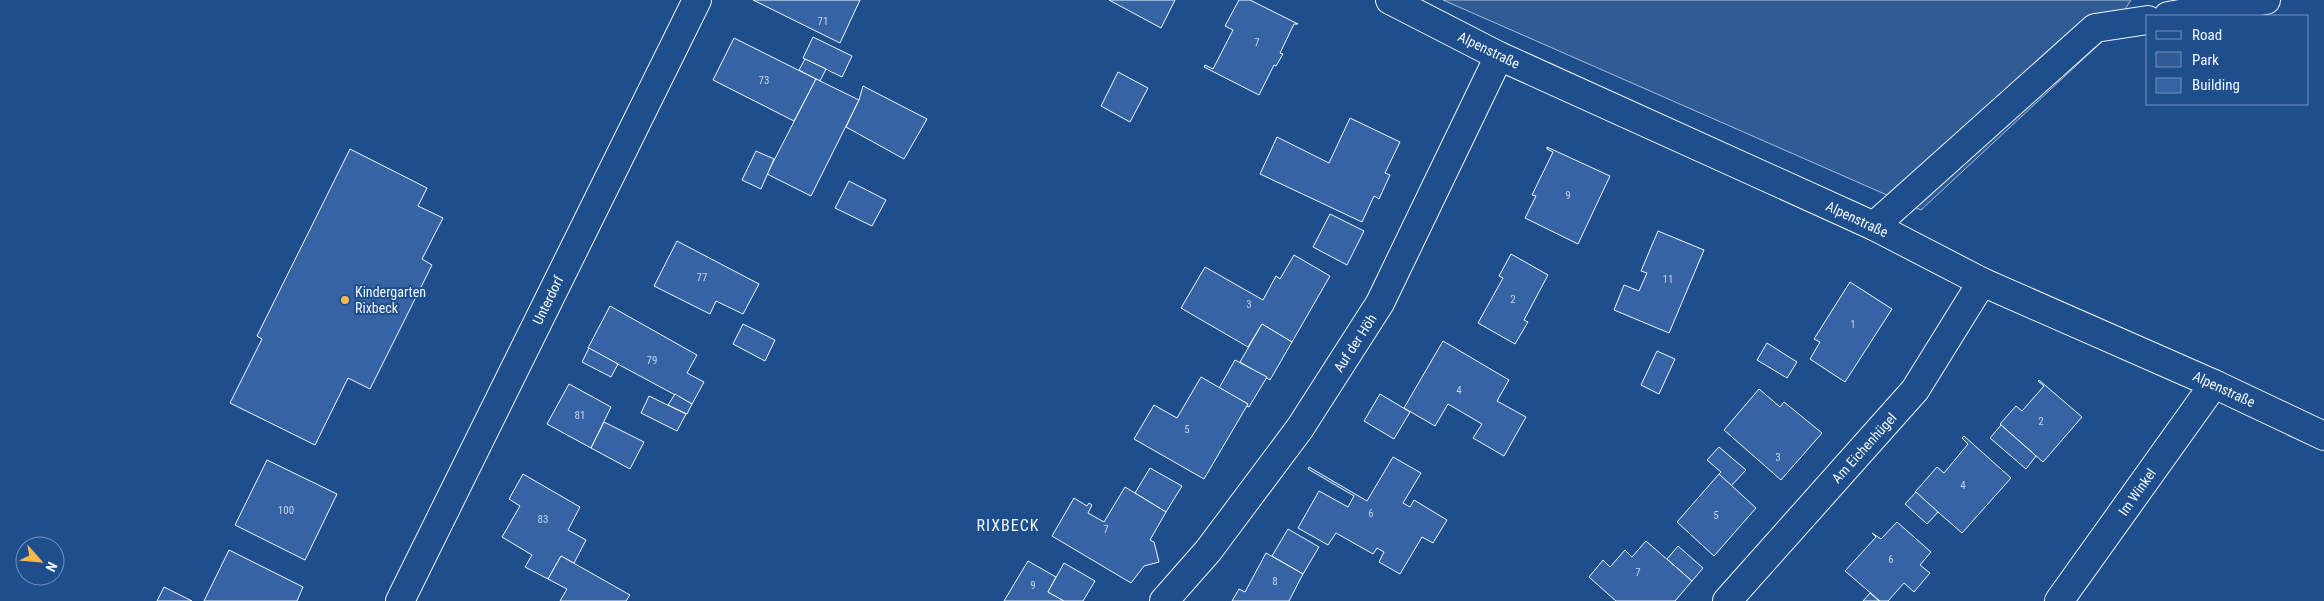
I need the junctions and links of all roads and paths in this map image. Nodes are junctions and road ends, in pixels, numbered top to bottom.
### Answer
1 (697, 0) edge
2 (1390, 0) edge
3 (2266, 0) edge
4 (2174, 15) edge
5 (2146, 20) edge
6 (1499, 56) junction
7 (1874, 226) junction
8 (1982, 282) junction
9 (2214, 384) junction
10 (2324, 436) edge
11 (400, 601) edge
12 (1164, 601) edge
13 (1727, 601) edge
14 (2060, 601) edge

1 - 11 street, Unterdorf
2 - 6 street, Alpenstraße
3 - 4 street
5 - 7 street
6 - 7 street, Alpenstraße
6 - 12 street, Auf der Höh
7 - 8 street, Alpenstraße
8 - 9 street, Alpenstraße
8 - 13 street, Am Eichenhügel
9 - 10 street, Alpenstraße
9 - 14 street, Im Winkel

